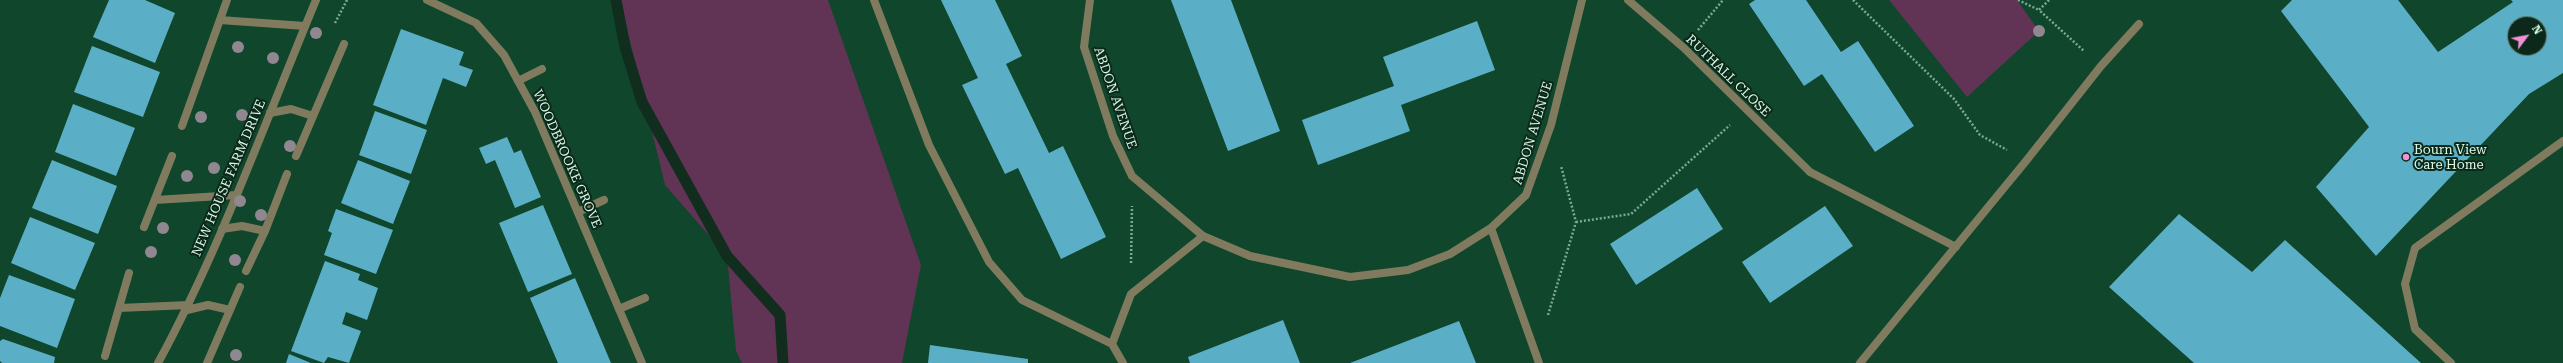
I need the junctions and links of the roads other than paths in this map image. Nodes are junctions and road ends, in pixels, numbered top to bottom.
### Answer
1 (227, 0) edge
2 (316, 0) edge
3 (427, 0) edge
4 (874, 0) edge
5 (1090, 0) edge
6 (1582, 0) edge
7 (1628, 0) edge
8 (220, 20) junction
9 (2139, 24) dead end
10 (305, 26) junction
11 (344, 44) dead end
12 (542, 70) dead end
13 (518, 81) junction
14 (270, 113) junction
15 (314, 116) junction
16 (182, 126) dead end
17 (2563, 141) edge
18 (172, 156) dead end
19 (296, 156) dead end
20 (287, 174) dead end
21 (237, 194) junction
22 (155, 200) junction
23 (604, 200) dead end
24 (578, 212) junction
25 (144, 227) dead end
26 (1491, 228) junction
27 (222, 229) junction
28 (265, 231) junction
29 (1203, 236) junction
30 (1956, 247) junction
31 (246, 271) dead end
32 (129, 273) dead end
33 (240, 287) dead end
34 (645, 298) dead end
35 (119, 308) junction
36 (188, 308) junction
37 (619, 309) junction
38 (230, 310) junction
39 (1112, 344) junction
40 (105, 356) dead end
41 (158, 363) edge
42 (207, 363) edge
43 (642, 363) edge
44 (1123, 363) edge
45 (1539, 363) edge
46 (1860, 363) edge
47 (2451, 363) edge

1 - 8 street
2 - 10 street, NEW HOUSE FARM DRIVE
3 - 13 street, WOODBROOKE GROVE
4 - 39 street
5 - 29 street, ABDON AVENUE
6 - 26 street, ABDON AVENUE
7 - 30 street, RUTHALL CLOSE
8 - 10 street
8 - 16 street
9 - 30 street
10 - 14 street, NEW HOUSE FARM DRIVE
11 - 15 street
12 - 13 street
13 - 24 street, WOODBROOKE GROVE
14 - 15 street
14 - 21 street, NEW HOUSE FARM DRIVE
15 - 19 street
17 - 47 street
18 - 22 street
20 - 28 street
21 - 22 street
21 - 27 street, NEW HOUSE FARM DRIVE
22 - 25 street
23 - 24 street
24 - 37 street, WOODBROOKE GROVE
26 - 29 street, ABDON AVENUE
26 - 45 street
27 - 28 street
27 - 36 street, NEW HOUSE FARM DRIVE
28 - 31 street
29 - 39 street
30 - 46 street
32 - 35 street
33 - 38 street
34 - 37 street
35 - 36 street
35 - 40 street
36 - 38 street
36 - 41 street, NEW HOUSE FARM DRIVE
37 - 43 street, WOODBROOKE GROVE
38 - 42 street
39 - 44 street

